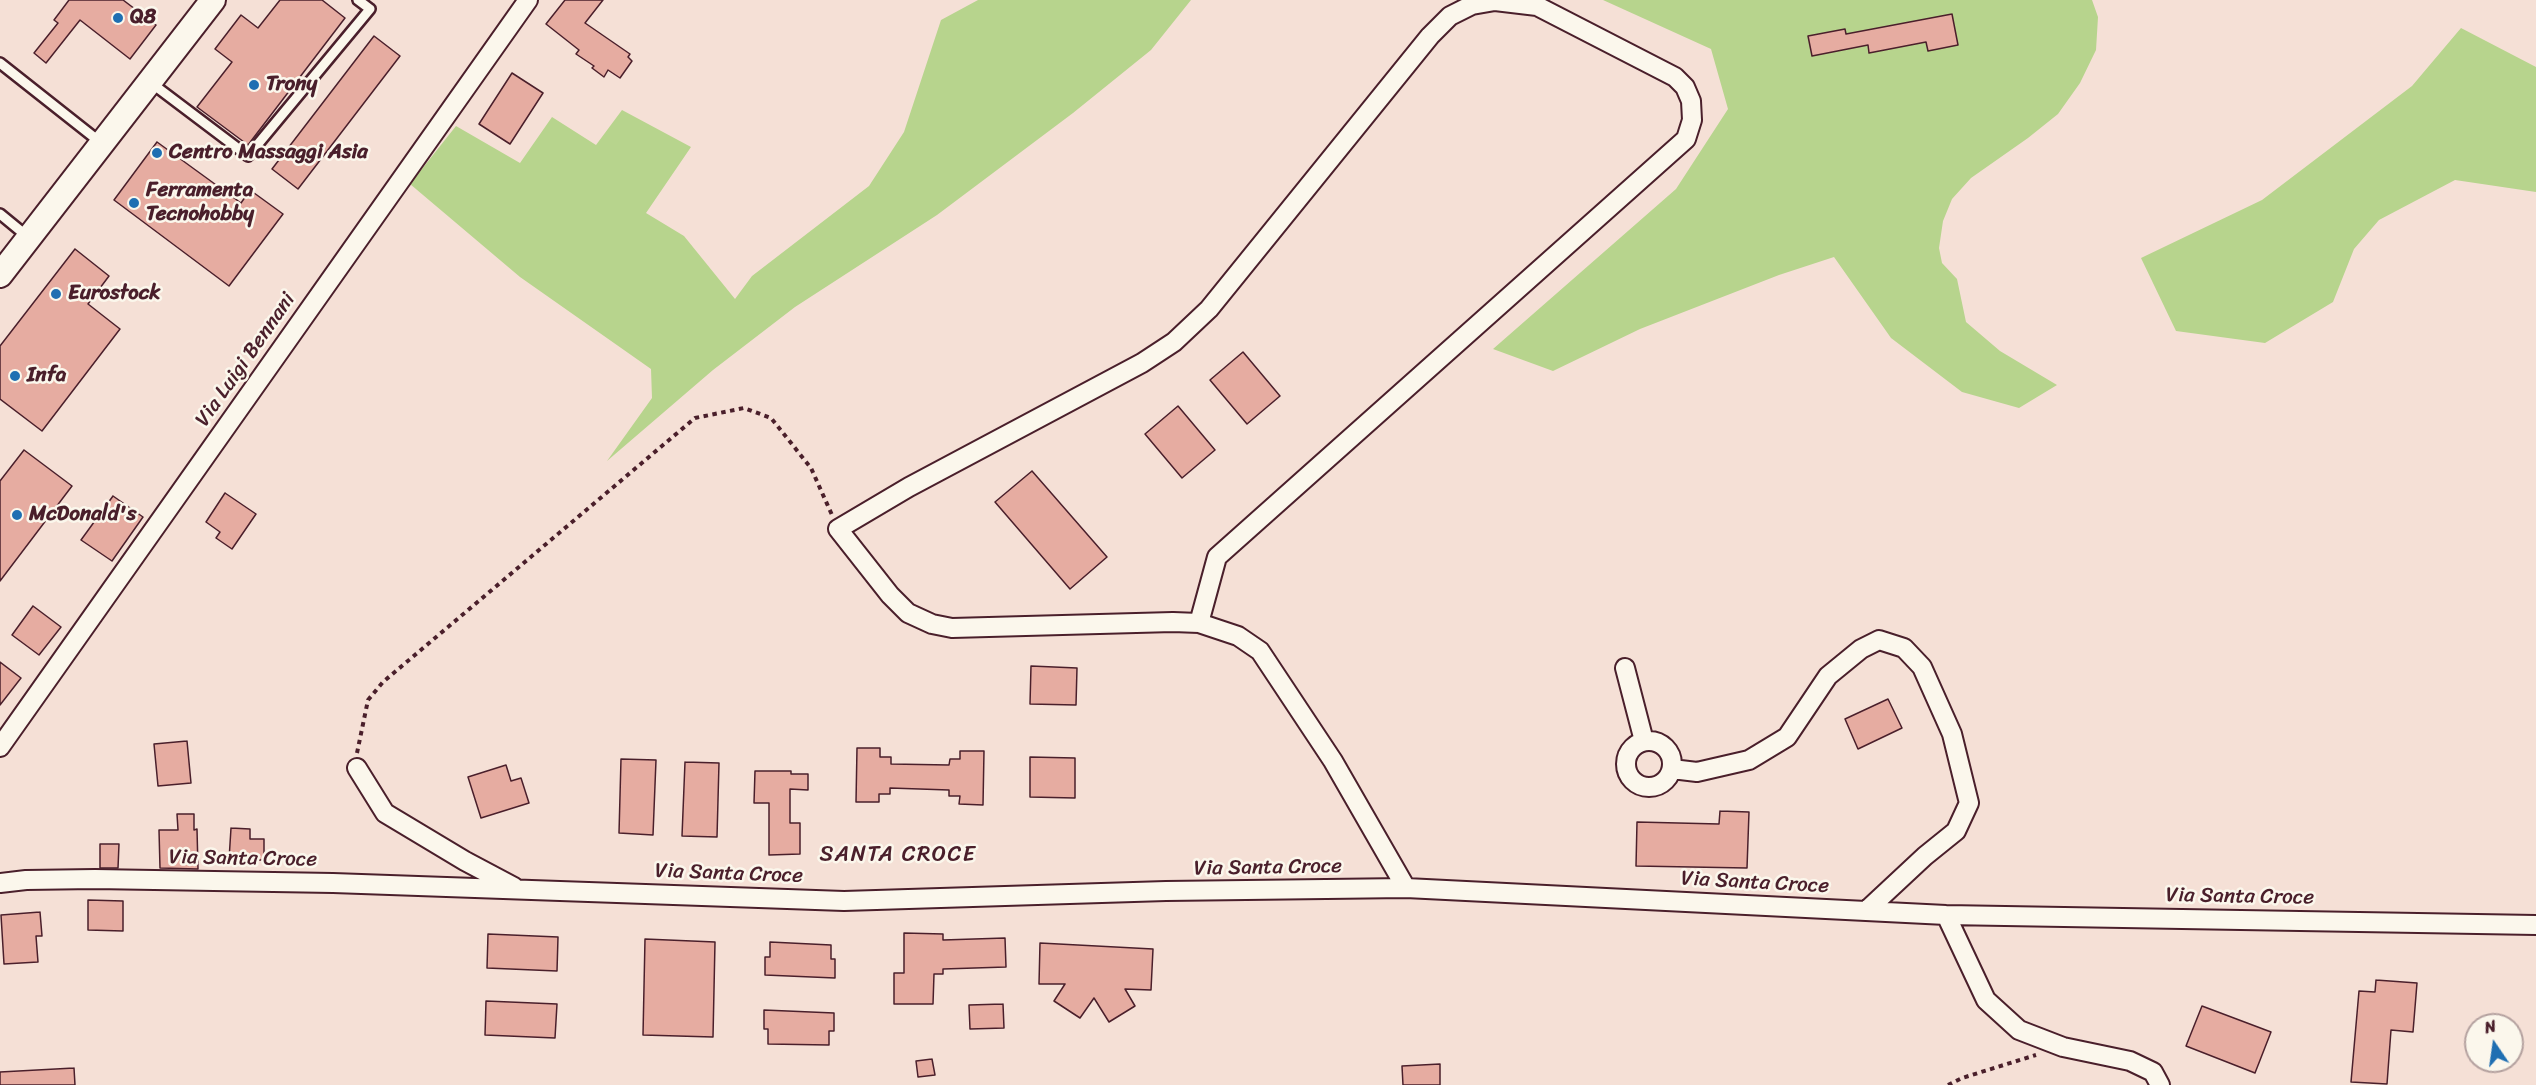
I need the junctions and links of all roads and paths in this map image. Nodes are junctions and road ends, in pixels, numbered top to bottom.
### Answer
1 (213, 0) edge
2 (358, 0) edge
3 (528, 0) edge
4 (0, 63) edge
5 (150, 82) junction
6 (102, 144) junction
7 (0, 214) edge
8 (28, 237) junction
9 (0, 275) edge
10 (838, 529) junction
11 (1199, 623) junction
12 (1625, 668) dead end
13 (1644, 741) junction
14 (0, 747) edge
15 (357, 768) joint
16 (1672, 769) junction
17 (1389, 860) junction
18 (0, 884) edge
19 (1406, 888) junction
20 (518, 889) junction
21 (1373, 889) junction
22 (1866, 911) junction
23 (1946, 915) junction
24 (2536, 925) edge
25 (2063, 1047) junction
26 (1948, 1085) edge
27 (2160, 1085) edge

1 - 5 main road
2 - 5 lane
3 - 14 street, Via Luigi Bennani
4 - 6 lane
5 - 6 main road
6 - 8 main road
7 - 8 lane
8 - 9 main road
10 - 11 street
10 - 11 street
10 - 15 path
11 - 17 street
12 - 13 street
13 - 16 street
13 - 16 street
15 - 20 street
16 - 22 street
17 - 19 street
17 - 21 street
18 - 20 street, Via Santa Croce
19 - 21 street, Via Santa Croce
19 - 22 street, Via Santa Croce
20 - 21 street, Via Santa Croce
22 - 23 street, Via Santa Croce
23 - 24 street, Via Santa Croce
23 - 25 street
25 - 26 path
25 - 27 street

